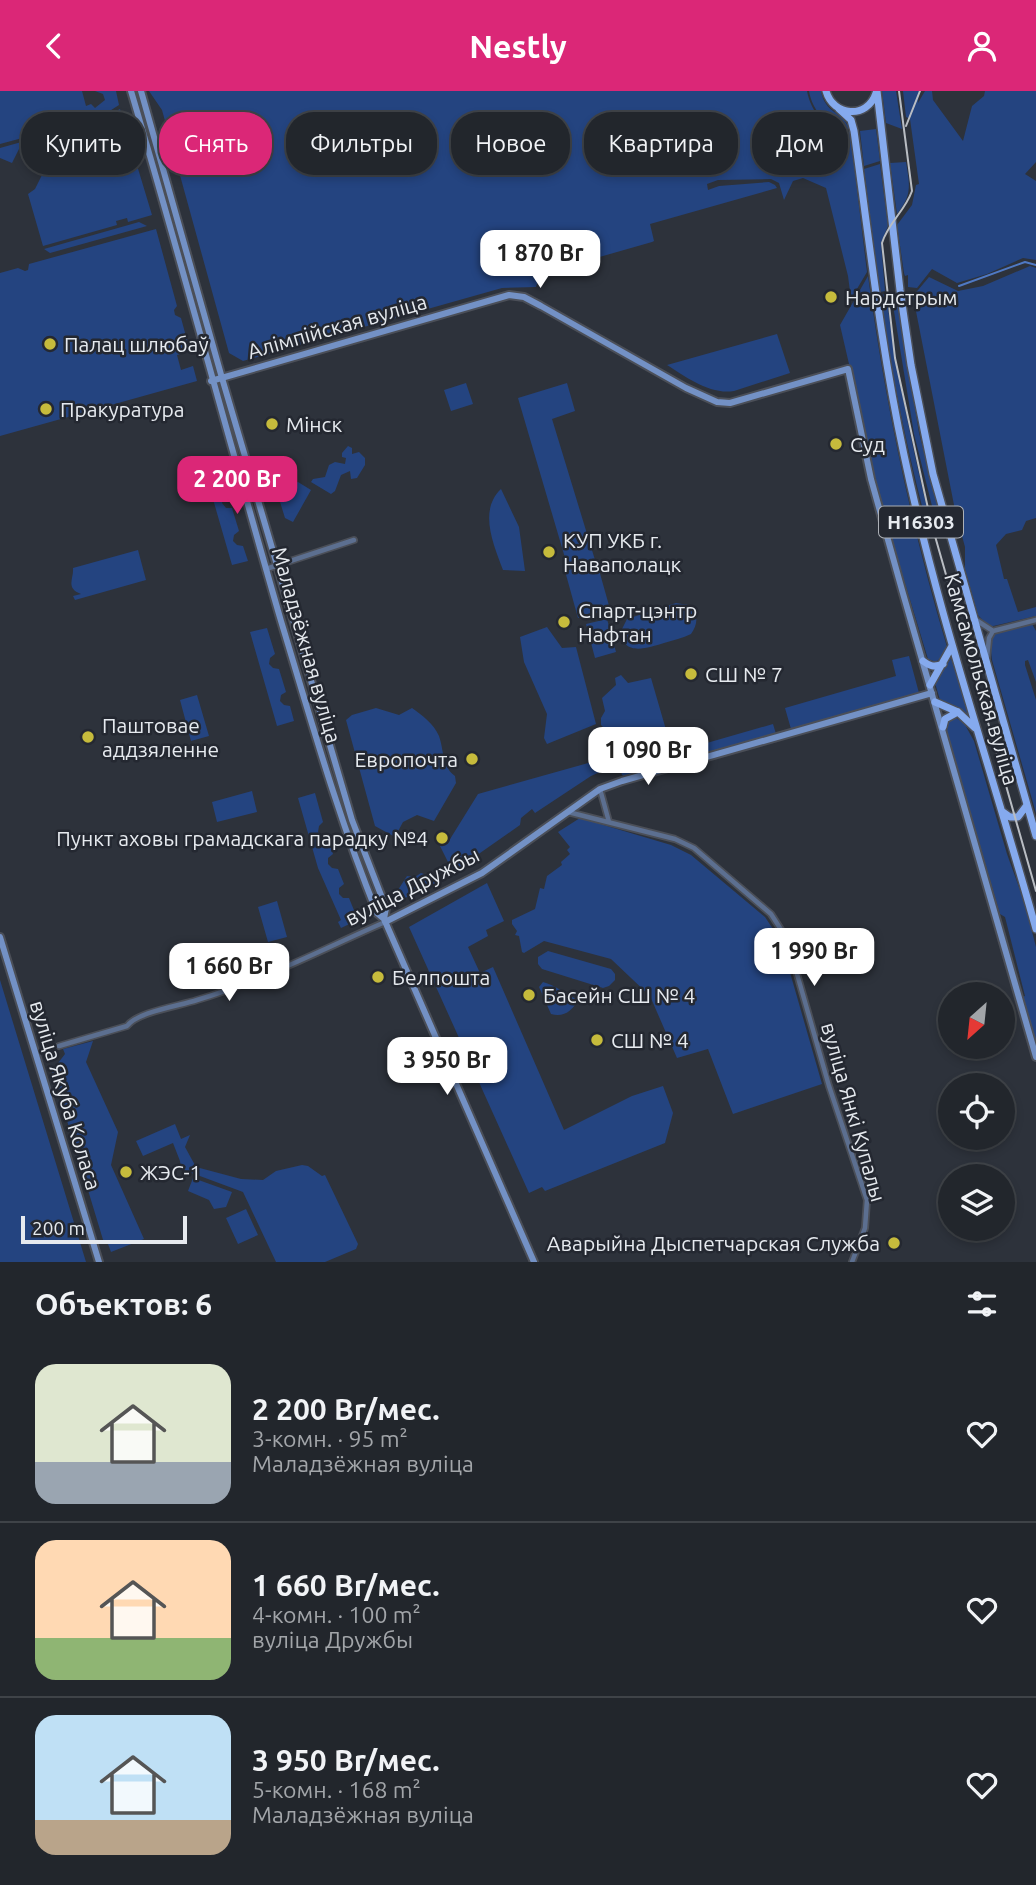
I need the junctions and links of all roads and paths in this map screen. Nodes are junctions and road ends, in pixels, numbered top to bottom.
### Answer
1 (131, 91) edge
2 (141, 91) edge
3 (826, 91) edge
4 (876, 91) edge
5 (839, 109) junction
6 (222, 377) junction
7 (211, 380) junction
8 (948, 530) junction
9 (923, 532) junction
10 (354, 540) dead end
11 (278, 565) junction
12 (266, 569) junction
13 (973, 617) junction
14 (1036, 620) edge
15 (993, 631) junction
16 (952, 645) junction
17 (923, 660) junction
18 (987, 662) junction
19 (943, 664) junction
20 (931, 689) junction
21 (935, 702) junction
22 (958, 712) junction
23 (943, 727) junction
24 (978, 731) junction
25 (600, 789) junction
26 (1027, 805) junction
27 (567, 812) junction
28 (1003, 812) junction
29 (609, 823) junction
30 (1036, 836) edge
31 (385, 921) junction
32 (1036, 929) edge
33 (0, 937) edge
34 (59, 1046) dead end
35 (1036, 1057) edge
36 (99, 1262) edge
37 (534, 1262) edge
38 (852, 1262) edge

1 - 7 street, Маладзёжная вуліца
2 - 6 street, Маладзёжная вуліца
3 - 5 main road, Н16303
4 - 5 main road, Н16303
4 - 8 main road, Камсамольская вуліца / Н16303
5 - 9 main road, Камсамольская вуліца / Н16303
6 - 7 street, Алімпійская вуліца
6 - 11 street, Маладзёжная вуліца
6 - 17 street, Алімпійская вуліца
7 - 12 street, Маладзёжная вуліца
8 - 9 main road
8 - 13 main road, Камсамольская вуліца / Н16303
9 - 16 main road, Камсамольская вуліца / Н16303
10 - 11 street
11 - 12 street
11 - 31 street, Маладзёжная вуліца
12 - 31 street, Маладзёжная вуліца
13 - 15 street
13 - 18 main road, Камсамольская вуліца / Н16303
14 - 15 street
15 - 18 street
16 - 19 main road
16 - 24 main road, Камсамольская вуліца / Н16303
17 - 19 main road
17 - 20 street
18 - 26 main road, Камсамольская вуліца / Н16303
19 - 20 main road
20 - 21 street
20 - 25 street, вуліца Дружбы
21 - 22 main road
21 - 23 street
22 - 23 main road
22 - 24 main road
23 - 35 street
24 - 28 main road, Камсамольская вуліца / Н16303
25 - 27 street, вуліца Дружбы
25 - 29 street
26 - 28 main road
26 - 30 main road, Камсамольская вуліца / Н16303
27 - 29 street, вуліца Янкі Купалы
27 - 31 street, вуліца Дружбы
28 - 32 main road, Камсамольская вуліца / Н16303
29 - 38 street, вуліца Янкі Купалы
31 - 34 street, вуліца Дружбы
31 - 37 street, Маладзёжная вуліца
33 - 36 street, вуліца Якуба Коласа

